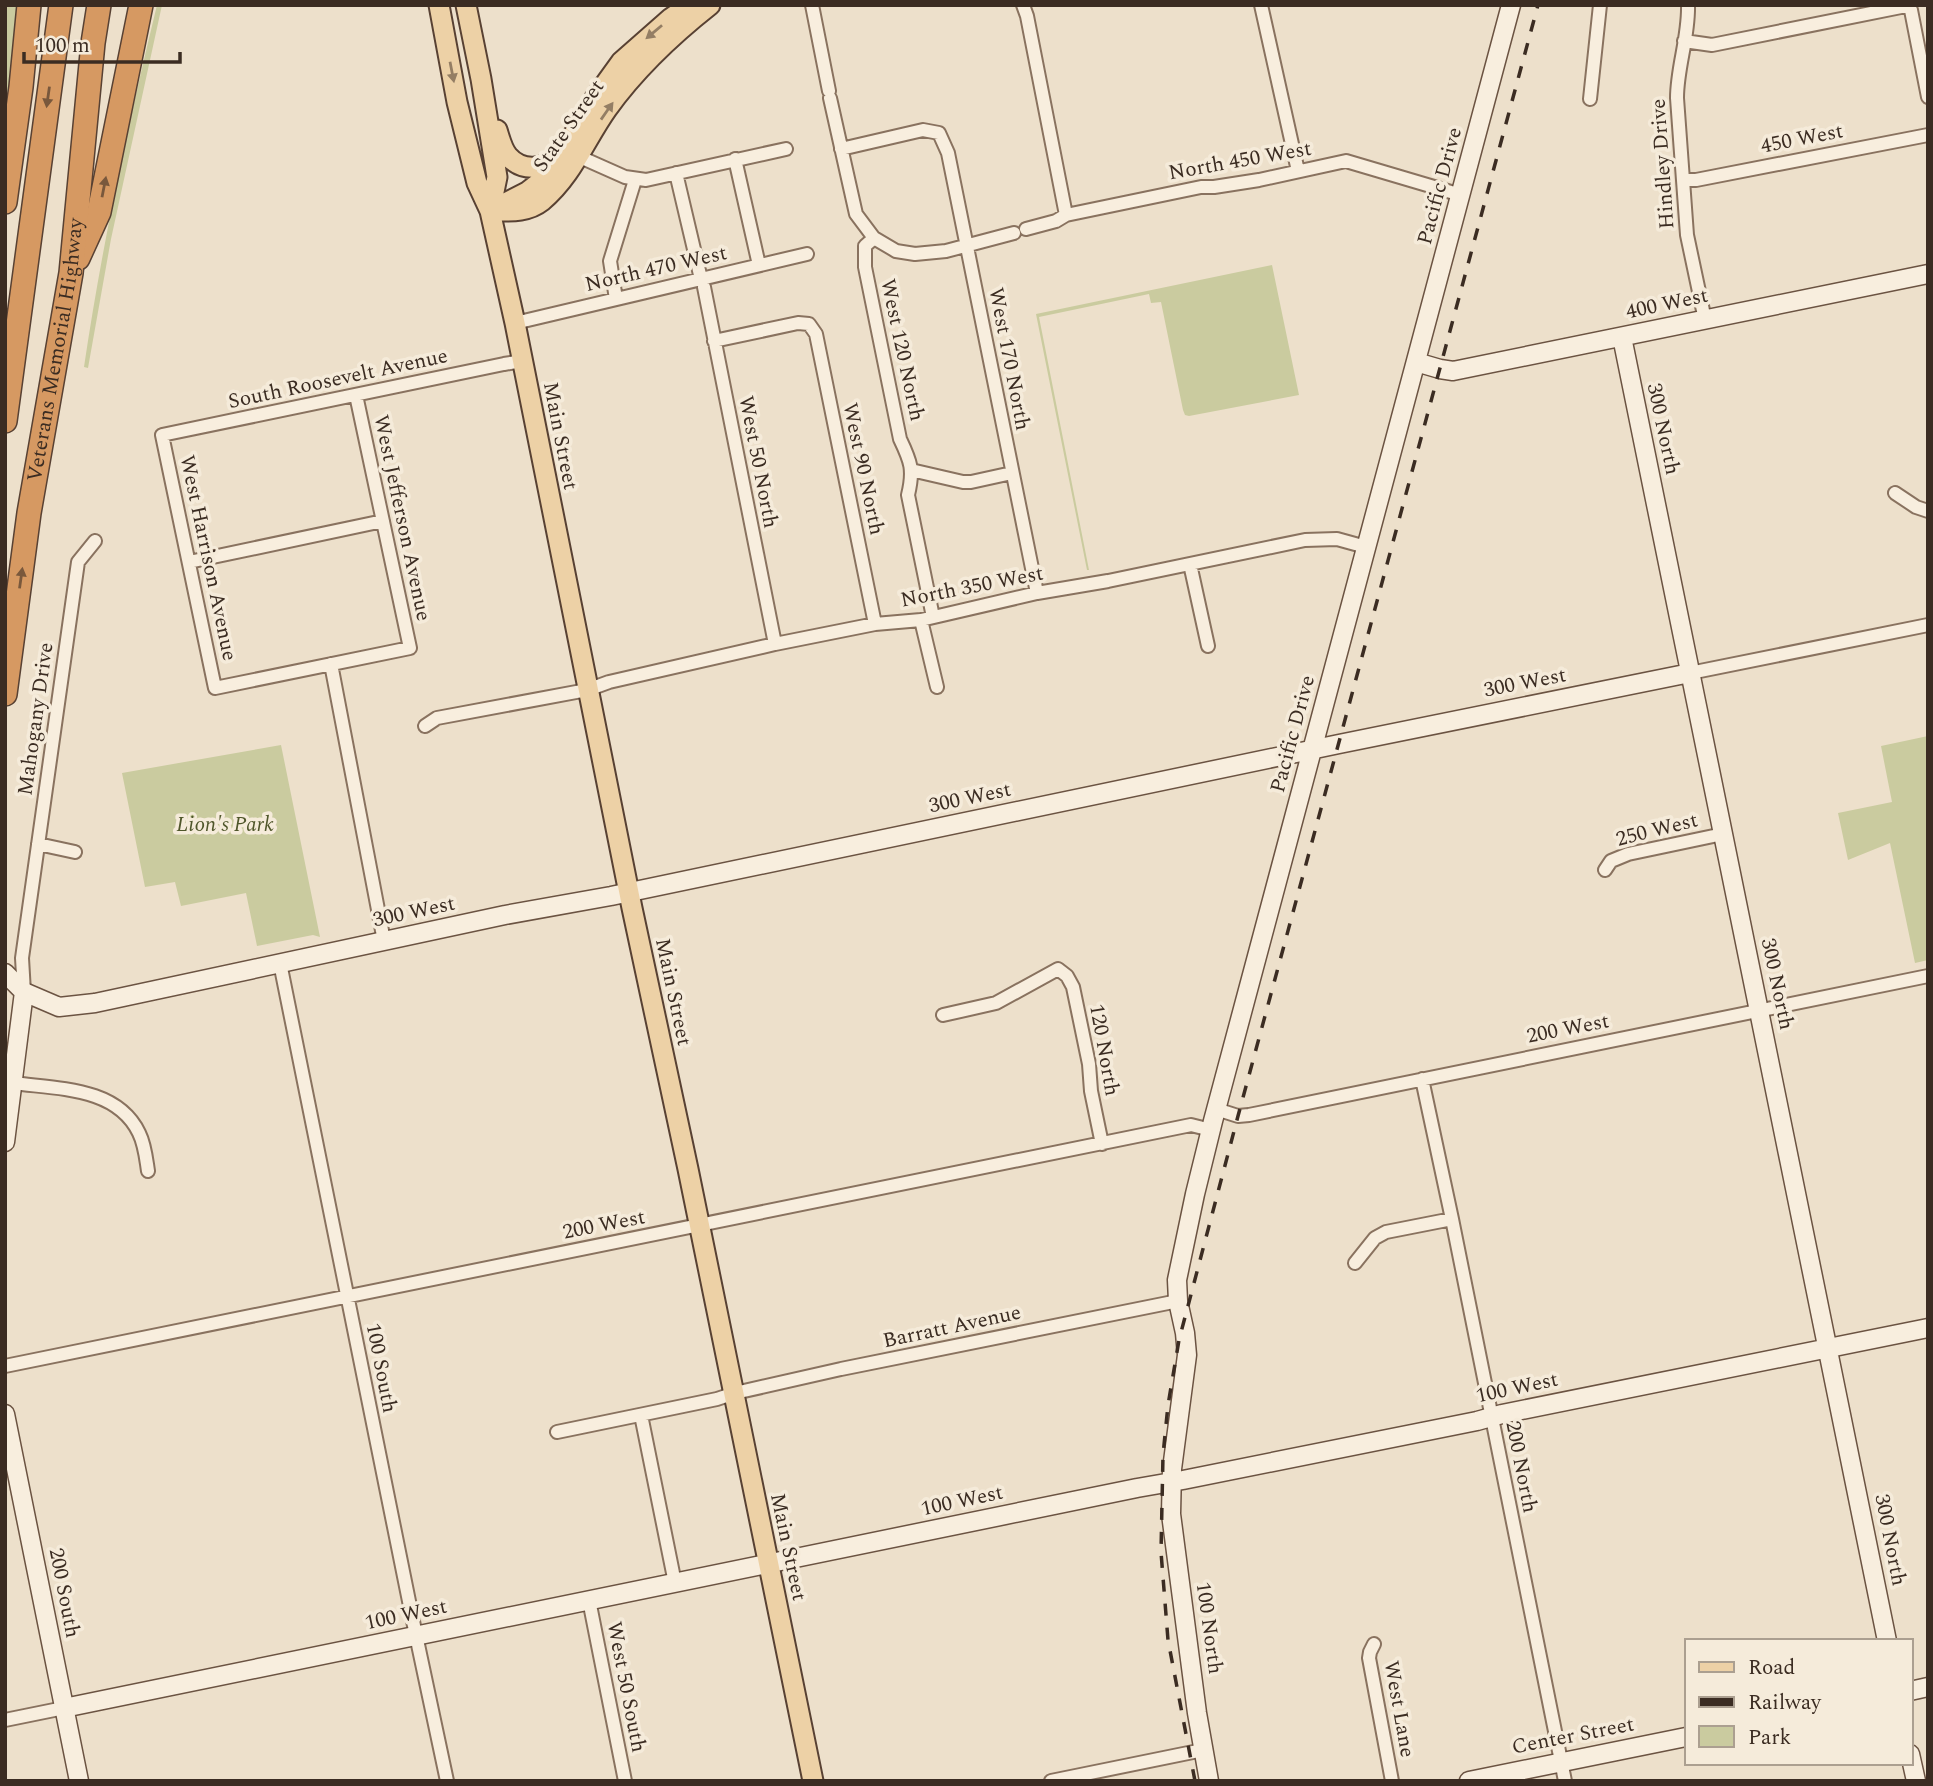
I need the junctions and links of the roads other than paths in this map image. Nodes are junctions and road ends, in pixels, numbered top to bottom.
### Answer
1 (29, 5) edge
2 (61, 5) edge
3 (99, 5) edge
4 (141, 5) edge
5 (439, 5) edge
6 (466, 5) edge
7 (708, 5) edge
8 (812, 5) edge
9 (1023, 5) edge
10 (1261, 5) edge
11 (1511, 5) edge
12 (1600, 5) edge
13 (1688, 5) edge
14 (1910, 5) edge
15 (1685, 41) junction
16 (481, 79) junction
17 (1928, 97) edge
18 (1590, 99) dead end
19 (1928, 135) edge
20 (786, 149) dead end
21 (841, 149) junction
22 (574, 150) junction
23 (735, 159) junction
24 (1298, 171) junction
25 (676, 173) junction
26 (635, 180) junction
27 (1683, 180) junction
28 (1461, 195) junction
29 (5, 202) edge
30 (490, 211) junction
31 (1066, 215) junction
32 (874, 238) junction
33 (967, 246) junction
34 (807, 254) dead end
35 (760, 265) junction
36 (71, 273) junction
37 (1928, 274) edge
38 (702, 283) junction
39 (616, 299) junction
40 (1705, 320) junction
41 (515, 323) junction
42 (1622, 337) junction
43 (714, 341) junction
44 (9, 360) edge
45 (522, 361) junction
46 (1416, 362) junction
47 (356, 395) junction
48 (5, 421) edge
49 (162, 435) joint
50 (911, 470) junction
51 (1012, 473) junction
52 (1895, 493) dead end
53 (1928, 511) edge
54 (383, 521) junction
55 (95, 541) dead end
56 (1366, 547) junction
57 (189, 562) junction
58 (1190, 564) junction
59 (1037, 593) junction
60 (927, 619) junction
61 (875, 624) junction
62 (1928, 625) edge
63 (775, 644) junction
64 (1208, 646) dead end
65 (331, 664) junction
66 (1690, 673) junction
67 (937, 687) dead end
68 (587, 690) junction
69 (5, 694) edge
70 (425, 726) dead end
71 (1312, 750) junction
72 (1723, 834) junction
73 (38, 844) junction
74 (75, 852) dead end
75 (1605, 870) dead end
76 (629, 892) junction
77 (384, 941) junction
78 (280, 963) junction
79 (5, 973) edge
80 (1928, 976) edge
81 (24, 992) junction
82 (1759, 1010) junction
83 (943, 1015) dead end
84 (1422, 1079) junction
85 (13, 1083) junction
86 (1216, 1110) junction
87 (1211, 1130) junction
88 (5, 1142) edge
89 (1102, 1144) junction
90 (148, 1171) dead end
91 (1452, 1219) junction
92 (700, 1226) junction
93 (1355, 1263) dead end
94 (347, 1297) junction
95 (1178, 1301) junction
96 (1928, 1328) edge
97 (1828, 1349) junction
98 (5, 1366) edge
99 (735, 1393) junction
100 (5, 1414) edge
101 (641, 1415) junction
102 (1492, 1416) junction
103 (557, 1433) dead end
104 (1171, 1481) junction
105 (768, 1564) junction
106 (675, 1583) junction
107 (589, 1601) junction
108 (416, 1636) junction
109 (1887, 1639) edge
110 (1374, 1644) dead end
111 (64, 1708) junction
112 (5, 1720) edge
113 (1685, 1737) edge
114 (1203, 1750) junction
115 (1561, 1762) junction
116 (1912, 1763) edge
117 (79, 1781) edge
118 (447, 1781) edge
119 (625, 1781) edge
120 (813, 1781) edge
121 (1051, 1781) edge
122 (1209, 1781) edge
123 (1392, 1781) edge
124 (1469, 1781) edge
125 (1565, 1781) edge
126 (1916, 1781) edge

1 - 29 highway
2 -> 44 highway, Veterans Memorial Highway
3 - 36 highway, Veterans Memorial Highway
36 -> 4 highway
5 -> 30 main road, Main Street
6 - 16 main road, Main Street
22 -> 7 main road, State Street
7 -> 22 main road, State Street
8 - 21 street
9 - 31 street
10 - 24 street
11 - 28 street, Pacific Drive
12 - 18 street
13 - 15 street, Hindley Drive
14 - 15 street
14 - 17 street
15 - 27 street, Hindley Drive
16 - 22 main road, State Street
16 - 30 main road, Main Street
19 - 27 street, 450 West
20 - 23 street
21 - 32 street
21 - 33 street, West 170 North
22 - 26 street
22 - 30 main road, State Street
23 - 25 street
23 - 35 street
24 - 28 street, North 450 West
24 - 31 street, North 450 West
25 - 26 street
25 - 38 street, West 50 North
26 - 39 street
27 - 40 street, Hindley Drive
28 - 46 street, Pacific Drive
30 - 41 main road, Main Street
31 - 33 street, North 450 West
32 - 33 street, North 450 West
32 - 50 street, West 120 North
33 - 51 street, West 170 North
34 - 35 street, North 470 West
35 - 38 street, North 470 West
69 -> 36 highway, Veterans Memorial Highway
37 - 40 street, 400 West
38 - 39 street, North 470 West
38 - 43 street, West 50 North
39 - 41 street, North 470 West
40 - 42 street, 400 West
41 - 45 main road, Main Street
42 - 46 street, 400 West
42 - 66 street, 300 North
43 - 61 street, West 90 North
43 - 63 street, West 50 North
44 - 48 highway, Veterans Memorial Highway
45 - 47 street, South Roosevelt Avenue
45 - 68 main road, Main Street
46 - 56 street, Pacific Drive
47 - 49 street, South Roosevelt Avenue
47 - 54 street, West Jefferson Avenue
49 - 57 street, West Harrison Avenue
50 - 51 street
50 - 60 street, West 120 North
51 - 59 street, West 170 North
52 - 53 street
54 - 57 street
54 - 65 street, West Jefferson Avenue
55 - 73 street, Mahogany Drive
56 - 58 street, North 350 West
56 - 71 street, Pacific Drive
57 - 65 street, West Harrison Avenue
58 - 59 street, North 350 West
58 - 64 street
59 - 60 street, North 350 West
60 - 61 street, North 350 West
60 - 67 street, West 120 North
61 - 63 street, North 350 West
62 - 66 street, 300 West
63 - 68 street, North 350 West
65 - 77 street
66 - 71 street, 300 West
66 - 72 street, 300 North
68 - 70 street, North 350 West
68 - 76 main road, Main Street
71 - 76 street, 300 West
71 - 86 street, Pacific Drive
72 - 75 street, 250 West
72 - 82 street, 300 North
73 - 74 street
73 - 81 street, Mahogany Drive
76 - 77 street, 300 West
76 - 92 main road, Main Street
77 - 78 street, 300 West
78 - 81 street, 300 West
78 - 94 street, 100 South
79 - 81 street
80 - 82 street, 200 West
81 - 85 street
82 - 84 street, 200 West
82 - 97 street, 300 North
83 - 89 street, 120 North
84 - 86 street, 200 West
84 - 91 street, 200 North
85 - 88 street
85 - 90 street
86 - 87 street, Pacific Drive
87 - 89 street, 200 West
87 - 95 street, Pacific Drive
89 - 92 street, 200 West
91 - 93 street
91 - 102 street, 200 North
92 - 94 street, 200 West
92 - 99 main road, Main Street
94 - 98 street, 200 West
94 - 108 street, 100 South
95 - 99 street, Barratt Avenue
95 - 104 street, Pacific Drive
96 - 97 street, 100 West
97 - 102 street, 100 West
97 - 109 street, 300 North
99 - 101 street, Barratt Avenue
99 - 105 main road, Main Street
100 - 111 street, 200 South
101 - 103 street, Barratt Avenue
101 - 106 street
102 - 104 street, 100 West
102 - 115 street, 200 North
104 - 105 street, 100 West
104 - 114 street, 100 North
105 - 106 street, 100 West
105 - 120 main road, Main Street
106 - 107 street, 100 West
107 - 108 street, 100 West
107 - 119 street, West 50 South
108 - 111 street, 100 West
108 - 118 street, 100 South
110 - 123 street, West Lane
111 - 112 street, 100 West
111 - 117 street, 200 South
113 - 115 street, Center Street
114 - 121 street
114 - 122 street, 100 North
115 - 124 street, Center Street
115 - 125 street, 200 North
116 - 126 street

